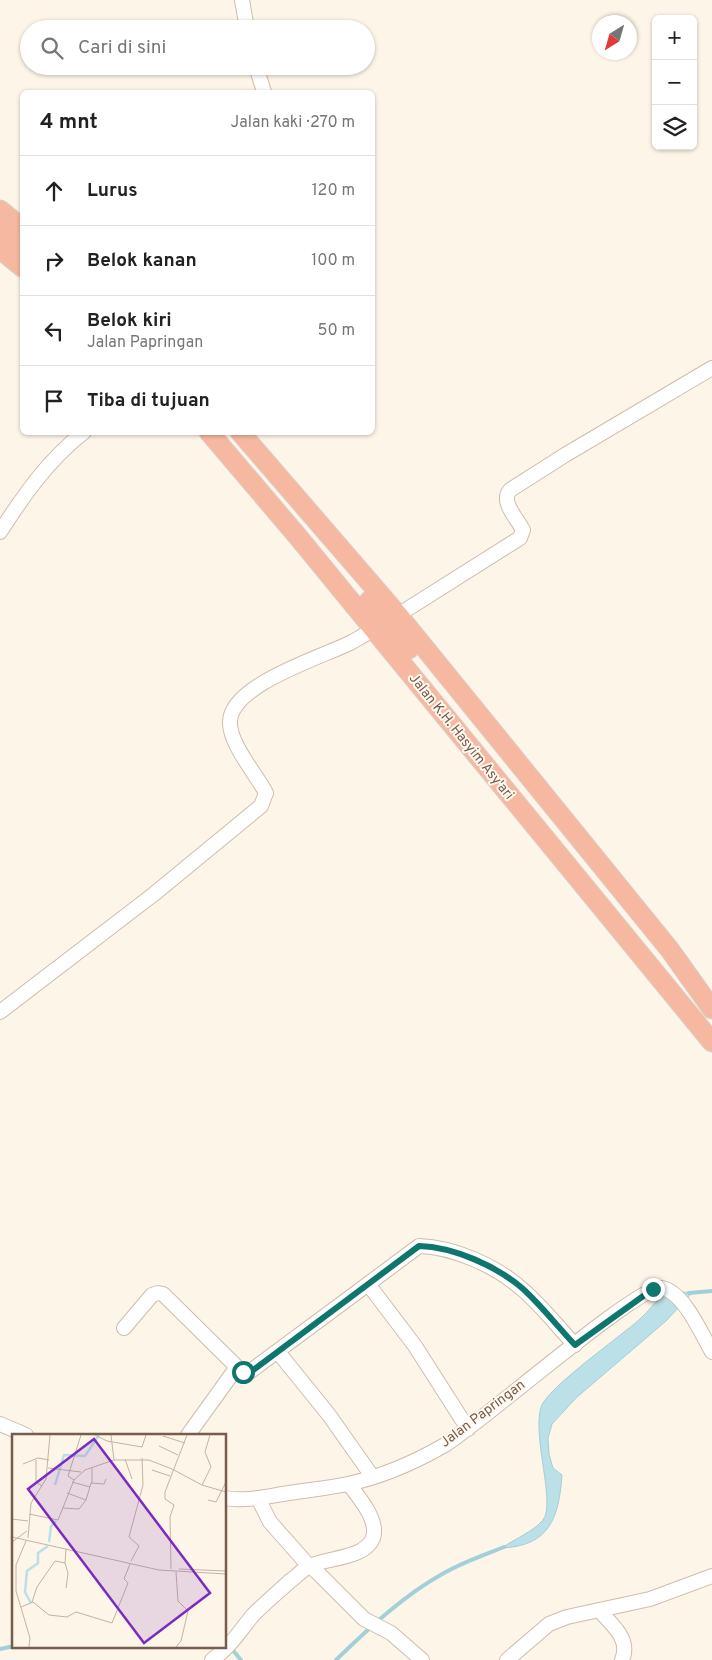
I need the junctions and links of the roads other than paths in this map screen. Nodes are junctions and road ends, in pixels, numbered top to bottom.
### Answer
1 (242, 0) edge
2 (245, 20) edge
3 (259, 75) edge
4 (263, 90) edge
5 (0, 210) edge
6 (20, 227) edge
7 (20, 229) edge
8 (0, 249) edge
9 (20, 249) edge
10 (20, 266) edge
11 (712, 368) edge
12 (80, 435) edge
13 (212, 435) edge
14 (243, 435) edge
15 (0, 532) edge
16 (351, 560) junction
17 (398, 615) junction
18 (373, 630) junction
19 (424, 692) junction
20 (473, 708) junction
21 (530, 821) junction
22 (712, 1008) edge
23 (0, 1012) edge
24 (712, 1042) edge
25 (368, 1284) junction
26 (124, 1328) dead end
27 (575, 1345) junction
28 (278, 1352) junction
29 (712, 1352) edge
30 (238, 1368) junction
31 (0, 1424) edge
32 (468, 1429) junction
33 (24, 1434) edge
34 (189, 1434) edge
35 (372, 1476) junction
36 (349, 1484) junction
37 (226, 1498) edge
38 (258, 1498) junction
39 (309, 1566) junction
40 (712, 1576) edge
41 (599, 1610) junction
42 (212, 1660) edge
43 (422, 1660) edge
44 (507, 1660) edge
45 (622, 1660) edge

1 - 2 street
3 - 4 street
5 - 6 highway
7 - 9 highway
8 - 10 highway
11 - 17 street
12 - 15 street
13 - 18 highway, Jalan K.H. Hasyim Asy'ari
14 - 16 highway, Jalan K.H. Hasyim Asy'ari
16 - 17 highway, Jalan K.H. Hasyim Asy'ari
16 - 19 highway
17 - 20 highway, Jalan K.H. Hasyim Asy'ari
18 - 19 highway, Jalan K.H. Hasyim Asy'ari
18 - 23 street
19 - 21 highway, Jalan K.H. Hasyim Asy'ari
20 - 21 highway
20 - 22 highway, Jalan K.H. Hasyim Asy'ari
21 - 24 highway, Jalan K.H. Hasyim Asy'ari
25 - 27 street
25 - 28 street
25 - 32 street
26 - 30 street
27 - 29 street, Jalan Papringan
27 - 32 street, Jalan Papringan
28 - 30 street
28 - 35 street
30 - 34 street
31 - 33 street
32 - 35 street, Jalan Papringan
35 - 36 street, Jalan Papringan
36 - 38 street, Jalan Papringan
36 - 39 street
37 - 38 street, Jalan Papringan
38 - 39 street
39 - 42 street
39 - 43 street
40 - 41 street
41 - 44 street
41 - 45 street

